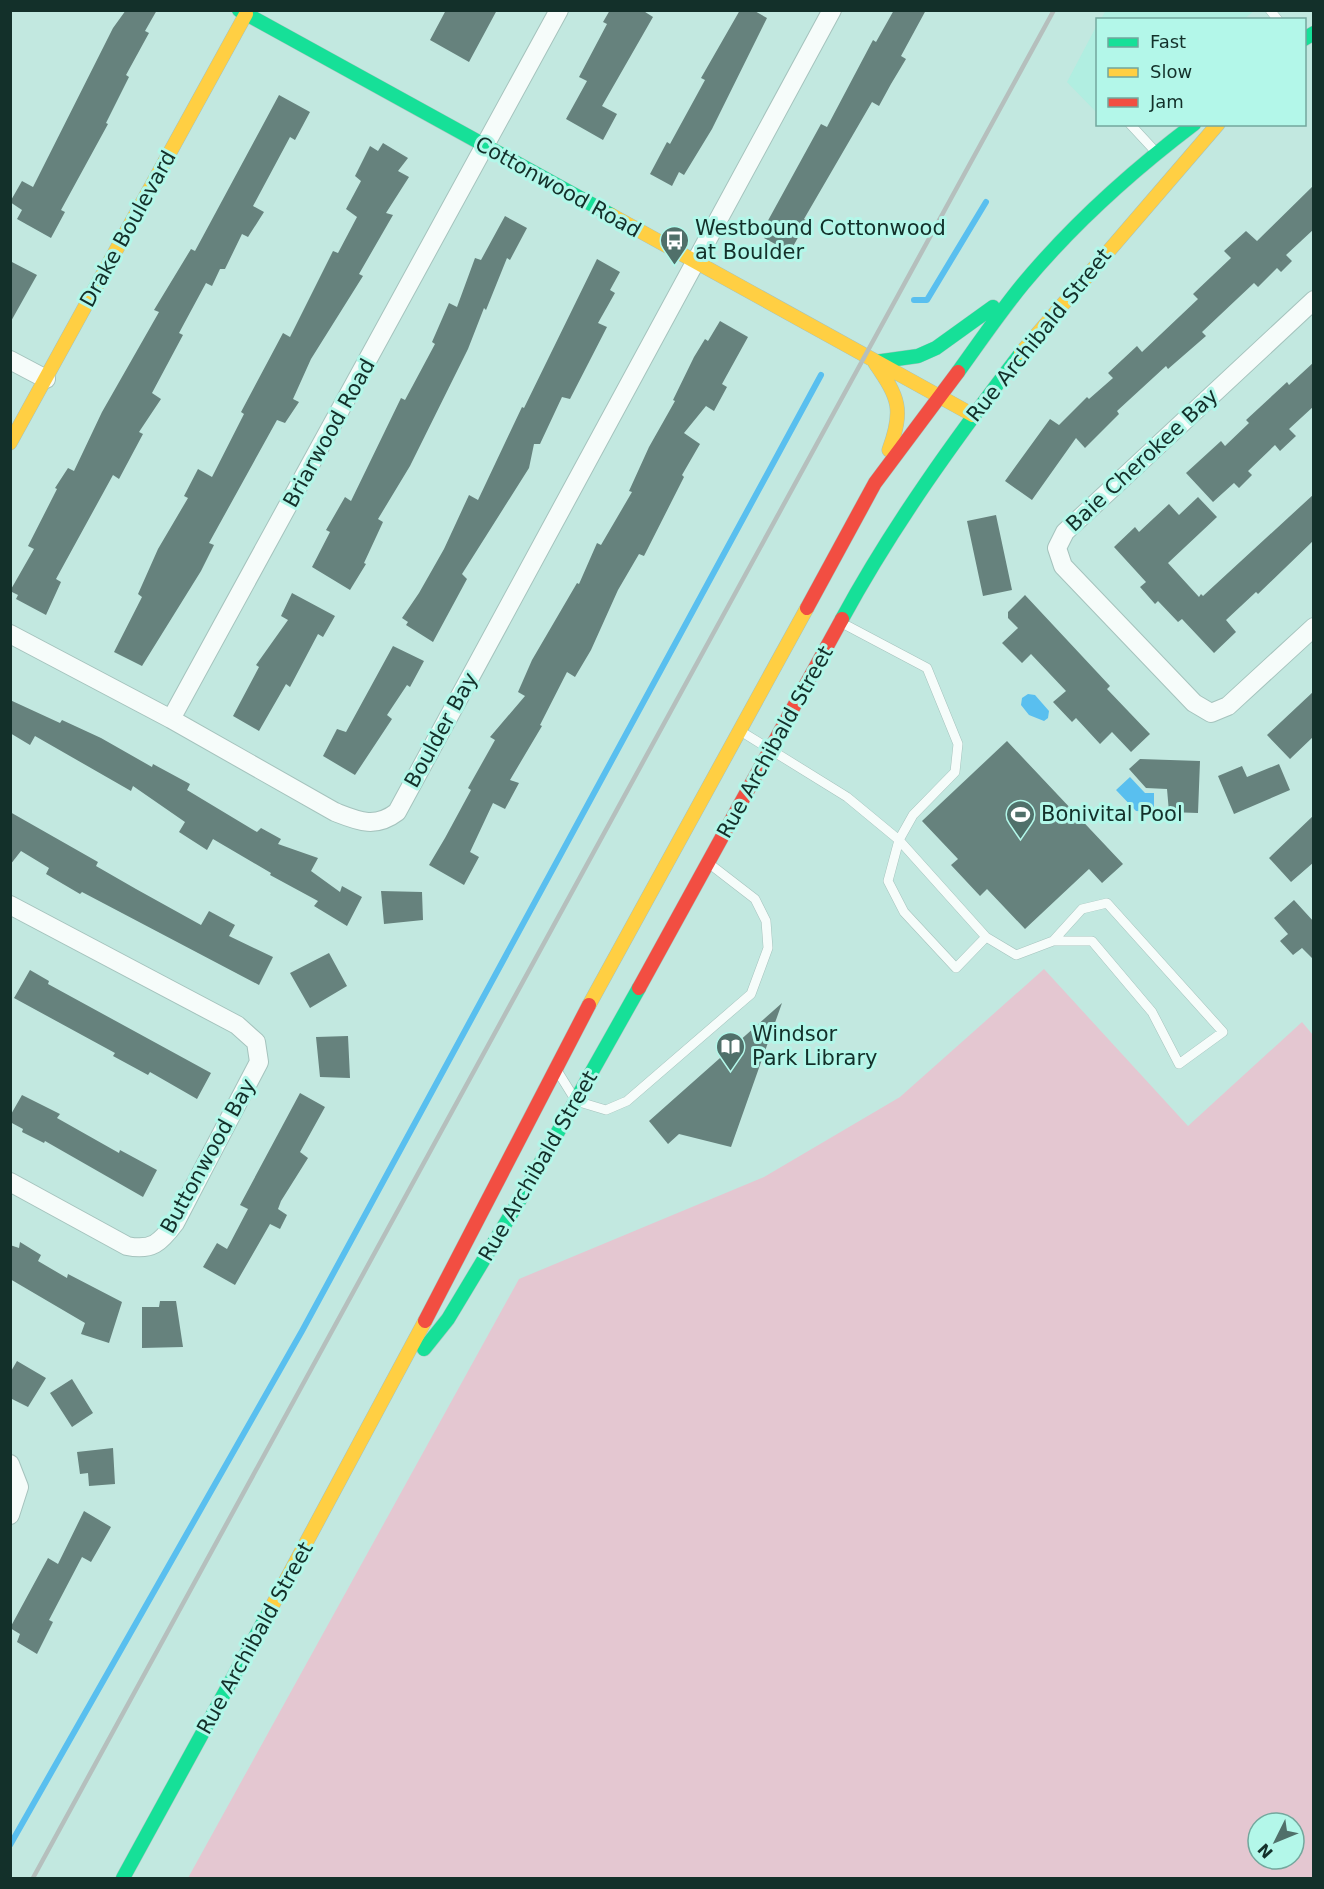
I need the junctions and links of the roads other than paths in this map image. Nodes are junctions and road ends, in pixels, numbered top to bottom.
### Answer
1 (559, 10) edge
2 (832, 10) edge
3 (242, 12) edge
4 (1132, 126) edge
5 (1191, 126) edge
6 (1216, 126) edge
7 (486, 147) junction
8 (1156, 153) junction
9 (695, 264) junction
10 (1023, 284) junction
11 (1314, 300) edge
12 (10, 360) edge
13 (875, 362) junction
14 (46, 379) junction
15 (939, 394) junction
16 (973, 415) junction
17 (10, 443) edge
18 (875, 483) junction
19 (841, 622) junction
20 (1314, 627) edge
21 (10, 634) edge
22 (171, 720) junction
23 (740, 731) junction
24 (772, 749) junction
25 (899, 840) junction
26 (708, 862) junction
27 (10, 905) edge
28 (986, 937) junction
29 (1053, 941) junction
30 (555, 1067) junction
31 (576, 1101) junction
32 (10, 1182) edge
33 (387, 1397) junction
34 (10, 1464) edge
35 (10, 1515) edge
36 (123, 1878) edge

1 - 7 street, Briarwood Road
2 - 9 street, Boulder Bay
3 - 7 main road, Cottonwood Road
3 - 14 main road, Drake Boulevard
4 - 8 lane
5 - 8 main road, Rue Archibald Street
6 - 16 main road, Rue Archibald Street
7 - 9 main road, Cottonwood Road
7 - 22 street, Briarwood Road
8 - 10 main road, Rue Archibald Street
9 - 13 main road, Cottonwood Road
9 - 22 street, Boulder Bay
10 - 13 main road
10 - 15 main road, Rue Archibald Street
11 - 20 street, Baie Cherokee Bay
12 - 14 street
13 - 15 main road, Cottonwood Road
13 - 18 main road
14 - 17 main road, Drake Boulevard
15 - 16 main road, Cottonwood Road
15 - 18 main road, Rue Archibald Street
16 - 19 main road, Rue Archibald Street
18 - 23 main road, Rue Archibald Street
19 - 24 main road, Rue Archibald Street
19 - 25 lane
21 - 22 street, Boulder Bay
23 - 24 lane
23 - 30 main road, Rue Archibald Street
24 - 25 lane
24 - 26 main road, Rue Archibald Street
25 - 28 lane
25 - 28 lane
26 - 31 main road, Rue Archibald Street
26 - 31 lane
27 - 32 street, Buttonwood Bay
28 - 29 lane
29 - 29 lane
30 - 31 lane
30 - 33 main road, Rue Archibald Street
31 - 33 main road, Rue Archibald Street
33 - 36 main road, Rue Archibald Street
34 - 35 street

